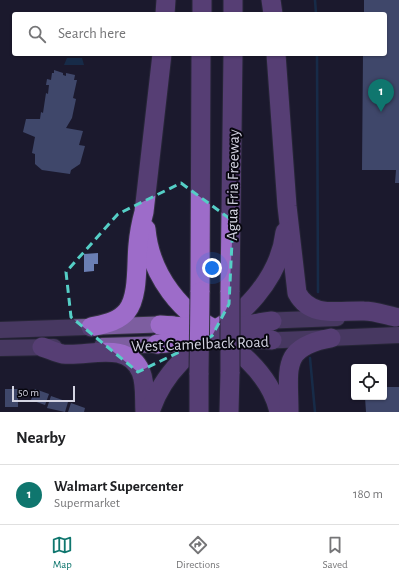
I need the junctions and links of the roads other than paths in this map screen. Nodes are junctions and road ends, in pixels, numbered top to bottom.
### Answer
1 (166, 0) edge
2 (202, 0) edge
3 (233, 0) edge
4 (271, 0) edge
5 (165, 12) edge
6 (202, 12) edge
7 (233, 12) edge
8 (272, 12) edge
9 (162, 56) edge
10 (201, 56) edge
11 (233, 56) edge
12 (276, 56) edge
13 (287, 206) junction
14 (144, 212) junction
15 (397, 316) edge
16 (272, 321) joint
17 (160, 325) joint
18 (91, 327) junction
19 (0, 330) edge
20 (215, 333) junction
21 (399, 335) edge
22 (331, 338) junction
23 (272, 340) joint
24 (157, 344) joint
25 (0, 348) edge
26 (42, 348) junction
27 (145, 412) edge
28 (150, 412) edge
29 (199, 412) edge
30 (230, 412) edge
31 (279, 412) edge
32 (289, 412) edge

1 - 5 highway
2 - 6 highway
3 - 7 highway
4 - 8 highway
9 - 14 highway
10 - 29 highway, Agua Fria Freeway, bridge
11 - 30 highway, Agua Fria Freeway, bridge
12 - 13 highway
13 - 15 highway
13 - 20 highway
14 - 18 highway
14 - 20 highway
15 - 16 main road, West Camelback Road
16 - 20 highway
17 - 18 main road, West Camelback Road
17 - 20 highway
18 - 19 main road, West Camelback Road
20 - 23 highway
20 - 24 highway
20 - 28 highway
20 - 31 highway
21 - 22 main road, West Camelback Road
22 - 23 main road, West Camelback Road
22 - 32 highway
24 - 26 main road, West Camelback Road
25 - 26 main road, West Camelback Road
26 - 27 highway

